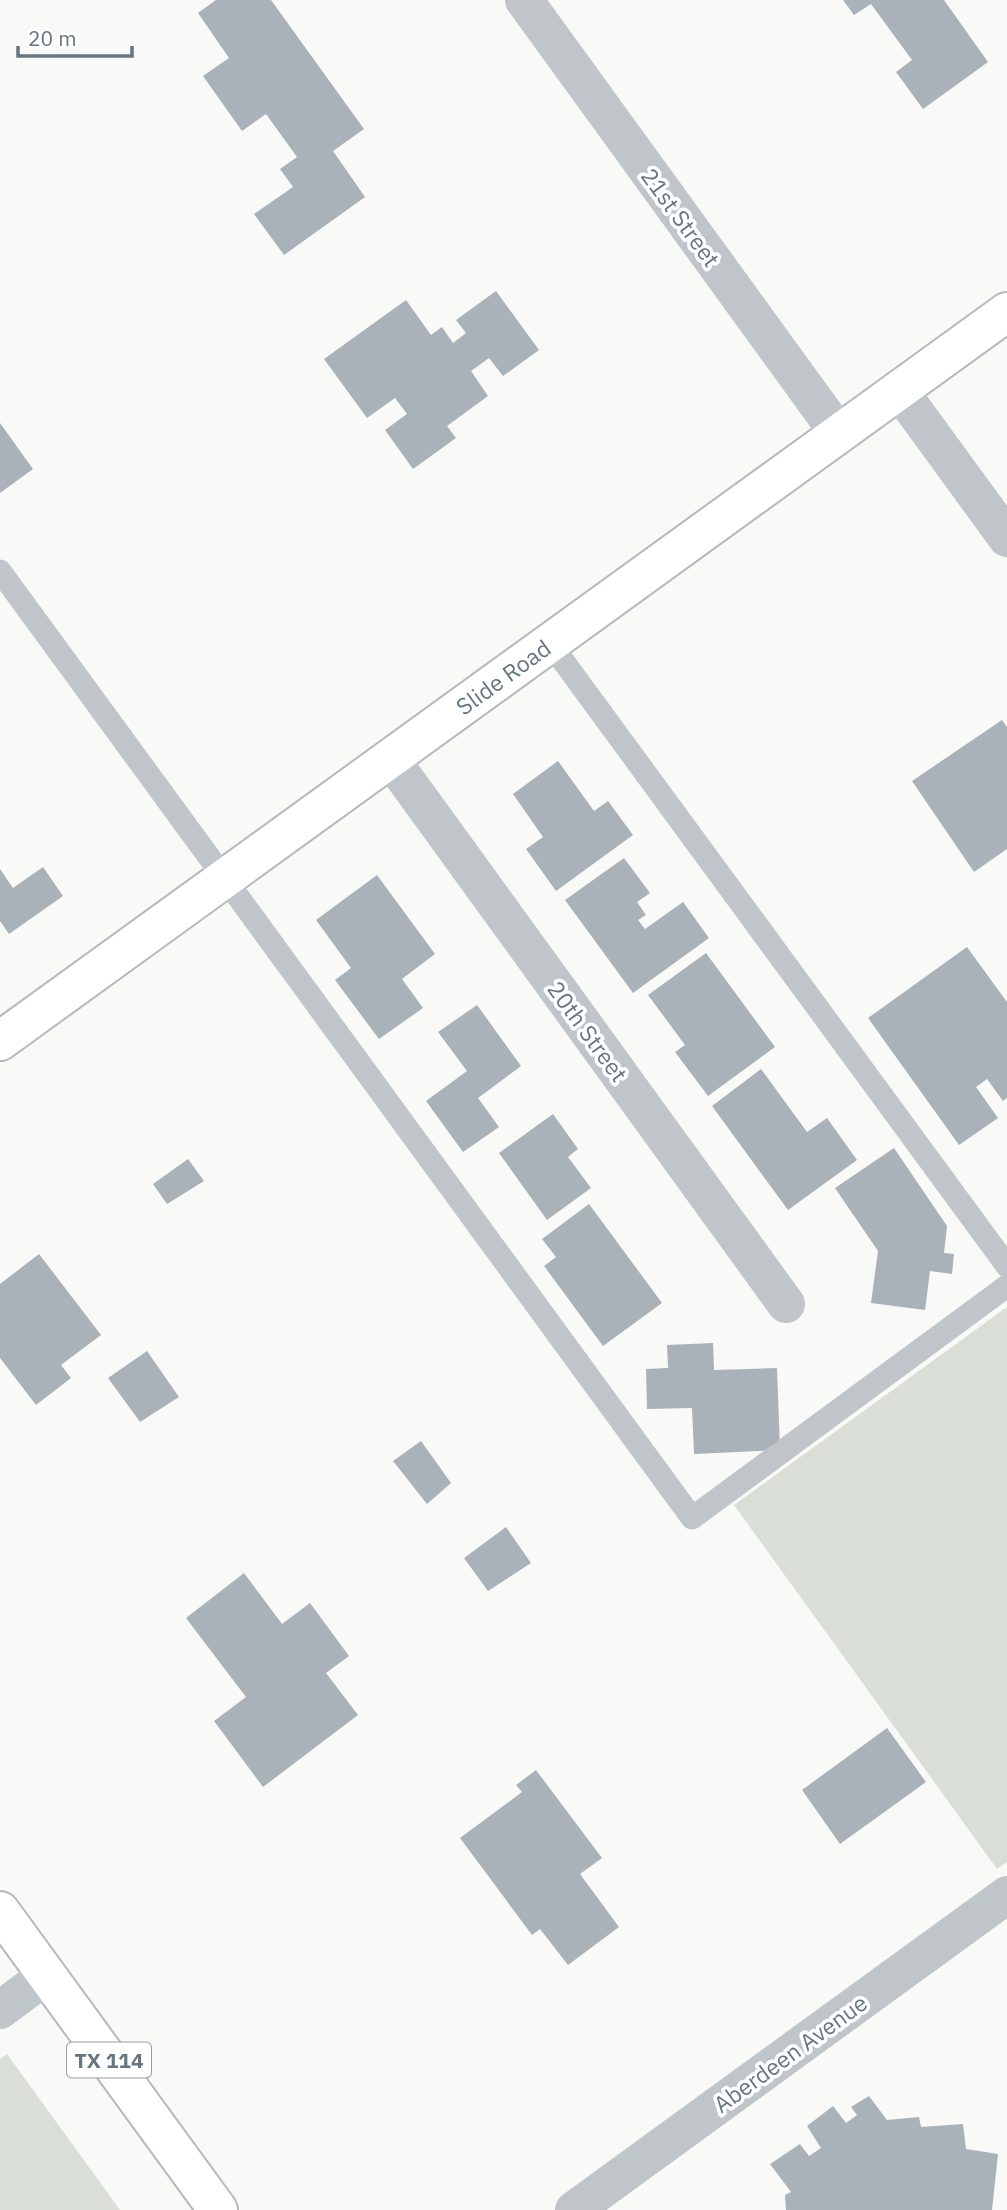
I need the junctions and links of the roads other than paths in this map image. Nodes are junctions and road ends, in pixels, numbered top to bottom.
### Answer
1 (524, 0) edge
2 (1007, 312) edge
3 (899, 390) junction
4 (839, 434) junction
5 (1007, 538) edge
6 (0, 571) edge
7 (550, 643) junction
8 (390, 758) junction
9 (224, 879) junction
10 (0, 1041) edge
11 (1007, 1266) edge
12 (1007, 1286) edge
13 (786, 1304) dead end
14 (1007, 1895) edge
15 (0, 1911) edge
16 (47, 1975) junction
17 (0, 2010) edge
18 (218, 2210) edge
19 (574, 2210) edge

1 - 4 street, 21st Street
2 - 3 main road, Slide Road
3 - 4 main road, Slide Road
3 - 5 street
4 - 7 main road, Slide Road
6 - 9 lane
7 - 8 main road, Slide Road
7 - 11 lane
8 - 9 main road, Slide Road
8 - 13 street, 20th Street
9 - 10 main road, Slide Road
9 - 12 lane
14 - 19 street, Aberdeen Avenue
15 - 16 main road, TX 114
16 - 17 street
16 - 18 main road, TX 114

